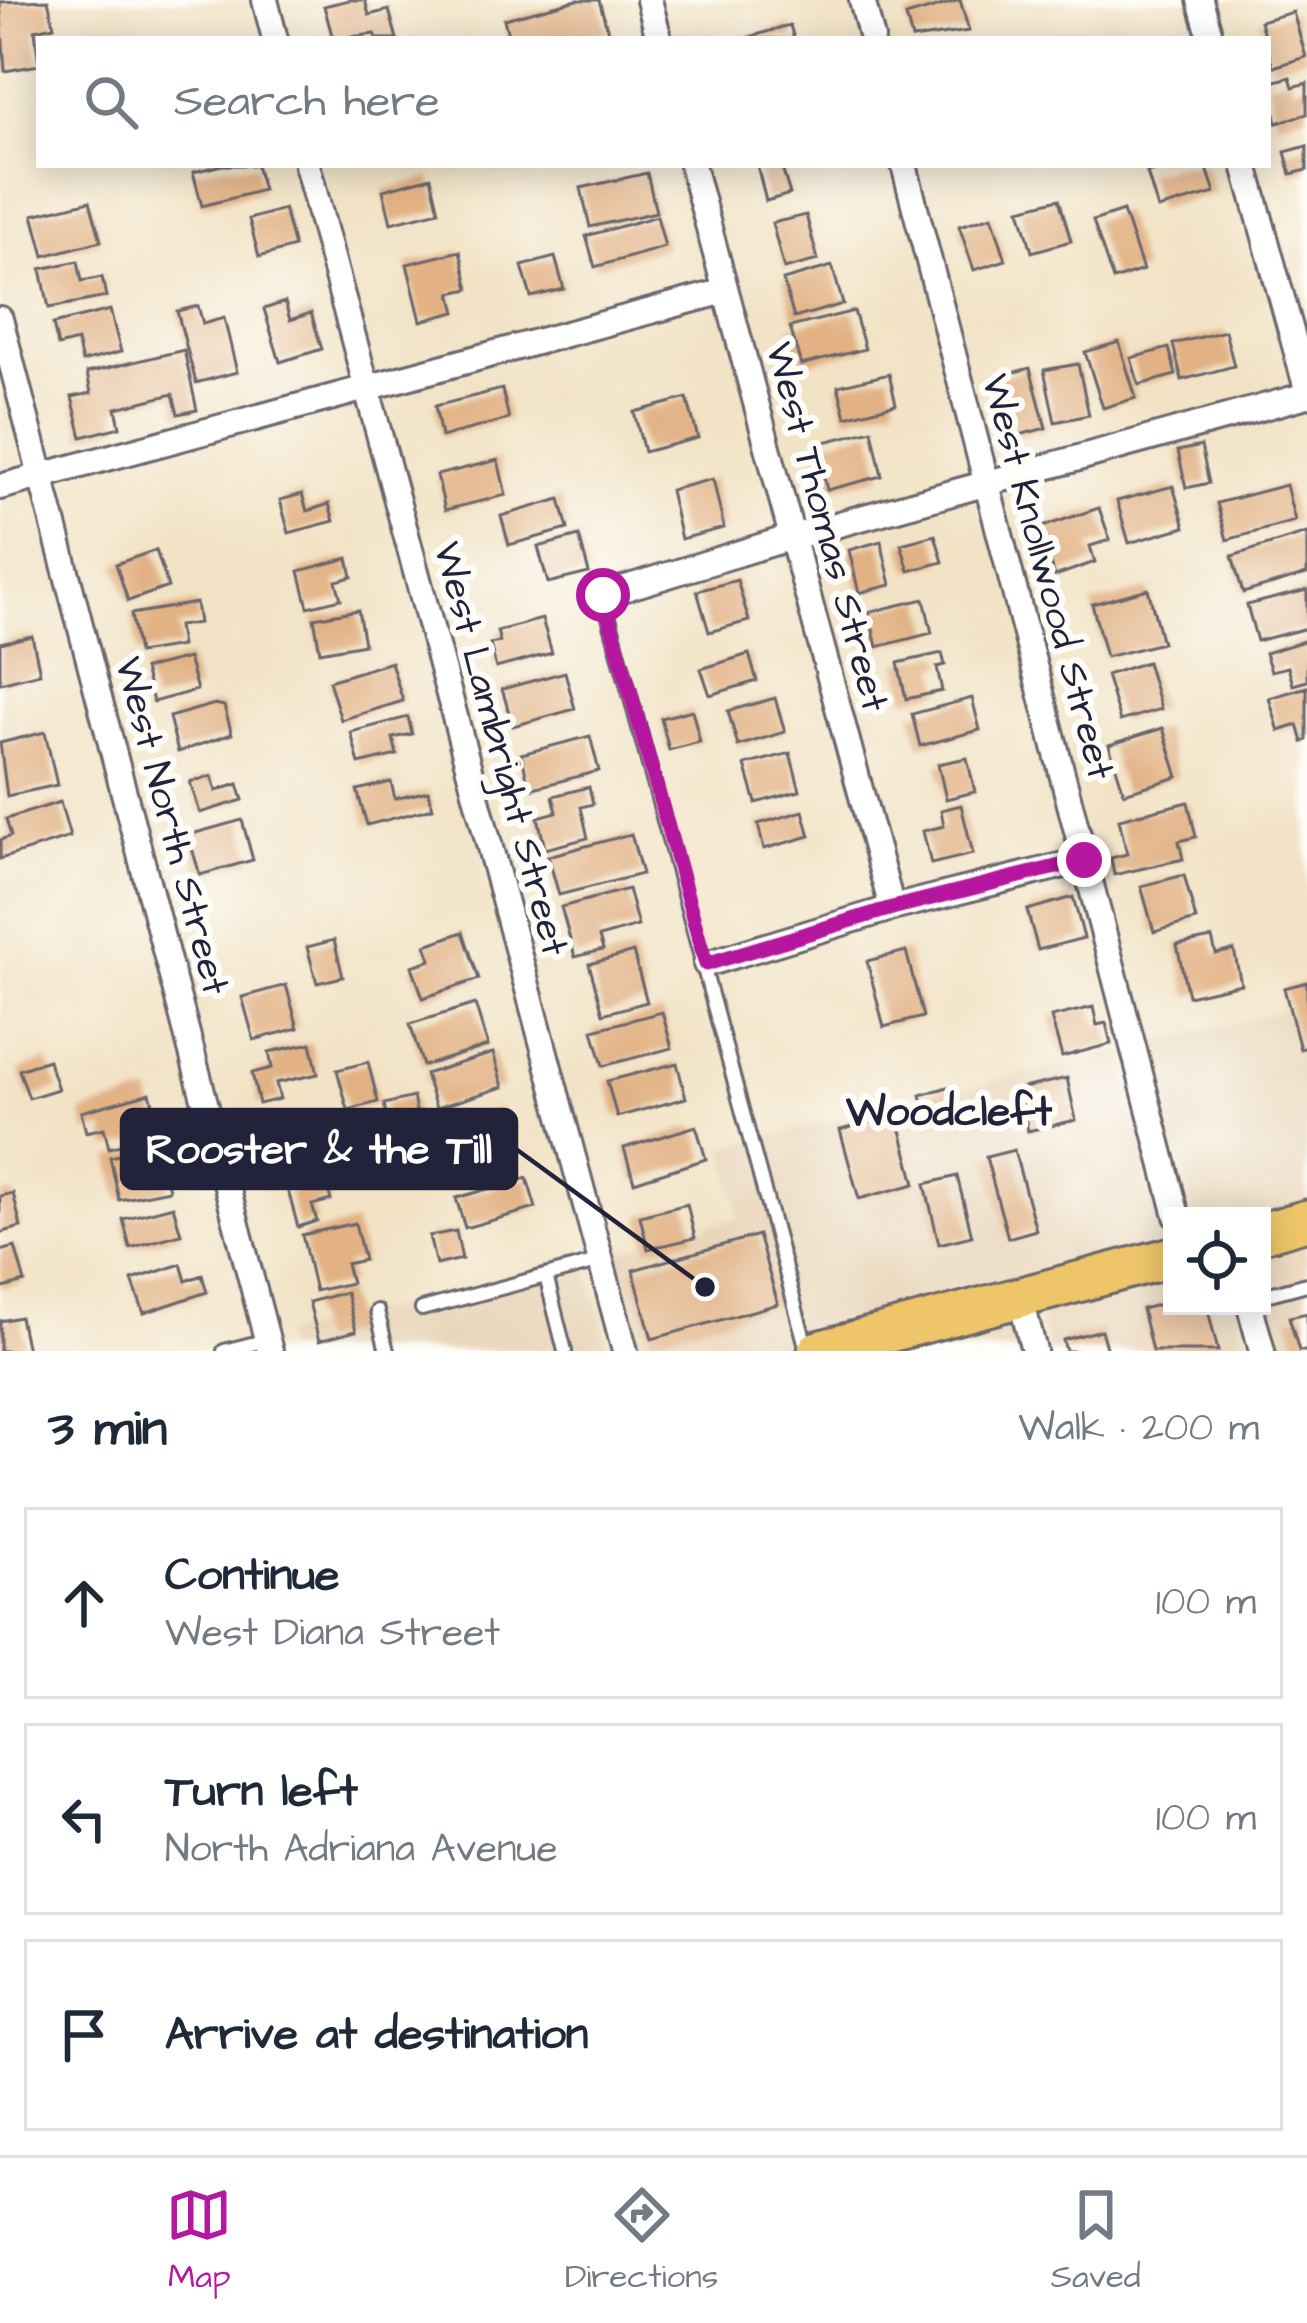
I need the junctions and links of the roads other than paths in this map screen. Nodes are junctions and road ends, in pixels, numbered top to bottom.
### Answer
1 (265, 0) edge
2 (649, 0) edge
3 (862, 0) edge
4 (1200, 0) edge
5 (273, 36) edge
6 (658, 36) edge
7 (871, 36) edge
8 (1210, 36) edge
9 (308, 168) edge
10 (693, 168) edge
11 (905, 168) edge
12 (1246, 168) edge
13 (725, 291) junction
14 (0, 319) edge
15 (365, 388) junction
16 (1307, 392) edge
17 (42, 475) junction
18 (984, 483) junction
19 (0, 487) edge
20 (792, 537) junction
21 (603, 595) joint
22 (1084, 860) junction
23 (892, 908) junction
24 (706, 964) junction
25 (1176, 1207) edge
26 (1307, 1220) edge
27 (1271, 1230) edge
28 (1163, 1259) edge
29 (601, 1261) junction
30 (546, 1276) junction
31 (1307, 1284) edge
32 (1271, 1294) edge
33 (1020, 1296) junction
34 (422, 1309) dead end
35 (377, 1311) dead end
36 (1252, 1315) edge
37 (269, 1345) edge
38 (224, 1351) edge
39 (387, 1351) edge
40 (565, 1351) edge
41 (625, 1351) edge
42 (808, 1351) edge
43 (818, 1351) edge
44 (1034, 1351) edge
45 (1262, 1351) edge

1 - 5 street
2 - 6 street
3 - 7 street
4 - 8 street
9 - 15 street, West Lambright Street
10 - 13 street, West Thomas Street
11 - 18 street, West Knollwood Street
12 - 16 street
13 - 15 street
13 - 20 street, West Thomas Street
14 - 17 street, West North Street
15 - 17 street
15 - 29 street, West Lambright Street
16 - 18 street
17 - 19 street
17 - 37 street, West North Street
18 - 20 street
18 - 22 street, West Knollwood Street
20 - 21 street
20 - 23 street, West Thomas Street
21 - 24 lane
22 - 23 street
22 - 25 street, West Knollwood Street
23 - 24 street
24 - 42 lane
26 - 27 main road
28 - 33 main road
29 - 30 lane
29 - 41 street, West Lambright Street
30 - 34 lane
30 - 40 lane
31 - 32 lane
33 - 43 main road
33 - 44 street
35 - 39 lane
36 - 45 street
37 - 38 lane

